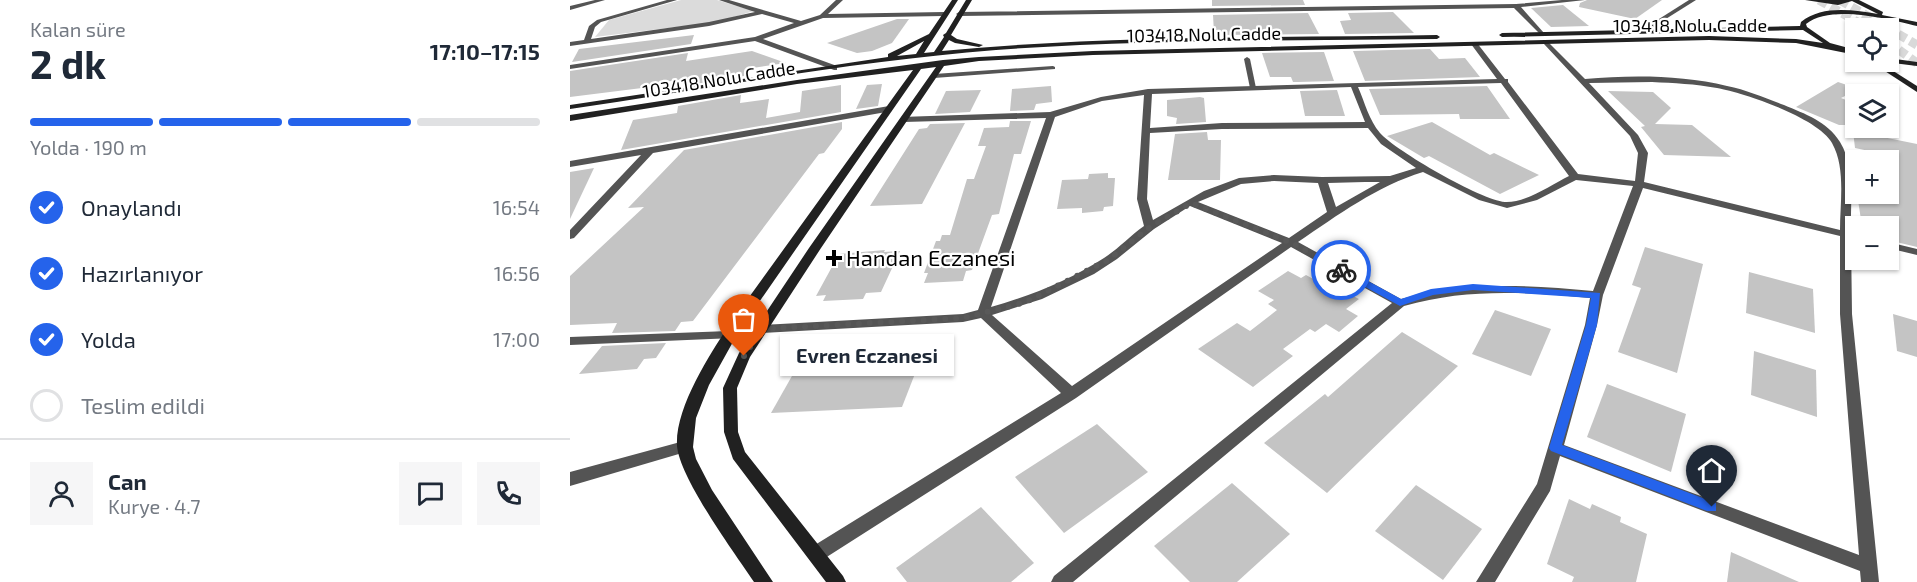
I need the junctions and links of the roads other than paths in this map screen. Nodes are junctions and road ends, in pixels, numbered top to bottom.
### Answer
1 (602, 0) edge
2 (674, 0) edge
3 (722, 0) edge
4 (840, 0) edge
5 (955, 0) edge
6 (969, 0) edge
7 (1204, 0) edge
8 (1320, 0) edge
9 (1449, 0) edge
10 (1582, 0) edge
11 (1693, 0) edge
12 (1797, 0) edge
13 (1808, 0) edge
14 (1849, 0) edge
15 (1854, 0) edge
16 (1516, 6) junction
17 (1456, 7) junction
18 (570, 8) edge
19 (1324, 9) junction
20 (1205, 10) junction
21 (763, 12) junction
22 (944, 14) junction
23 (959, 14) junction
24 (1814, 15) junction
25 (822, 16) junction
26 (1893, 18) joint
27 (1899, 20) edge
28 (803, 24) junction
29 (1917, 24) edge
30 (1804, 28) junction
31 (1643, 31) junction
32 (946, 35) junction
33 (930, 36) junction
34 (1544, 38) junction
35 (756, 39) junction
36 (587, 42) junction
37 (570, 44) edge
38 (1475, 44) junction
39 (998, 48) junction
40 (1842, 49) junction
41 (1845, 50) edge
42 (940, 58) junction
43 (1247, 59) dead end
44 (919, 61) junction
45 (878, 62) junction
46 (1899, 62) edge
47 (1917, 64) edge
48 (570, 67) edge
49 (834, 68) junction
50 (1053, 68) dead end
51 (1893, 72) edge
52 (934, 76) junction
53 (1917, 78) edge
54 (1905, 79) junction
55 (1505, 81) junction
56 (1586, 81) junction
57 (1354, 86) junction
58 (1253, 88) junction
59 (1917, 90) edge
60 (1148, 91) junction
61 (570, 107) edge
62 (889, 110) junction
63 (1051, 115) junction
64 (570, 118) edge
65 (904, 119) junction
66 (1369, 125) junction
67 (1147, 131) junction
68 (649, 151) junction
69 (570, 164) edge
70 (1426, 168) junction
71 (1575, 177) junction
72 (1394, 178) junction
73 (1322, 180) junction
74 (1640, 184) junction
75 (1191, 203) junction
76 (1333, 213) junction
77 (1848, 216) edge
78 (1150, 227) junction
79 (1845, 235) edge
80 (570, 236) edge
81 (1292, 243) junction
82 (1899, 248) edge
83 (1917, 252) edge
84 (1848, 270) edge
85 (1597, 295) junction
86 (1400, 303) junction
87 (984, 313) junction
88 (762, 329) junction
89 (729, 335) junction
90 (570, 341) edge
91 (1071, 394) junction
92 (684, 447) junction
93 (1556, 448) junction
94 (570, 479) edge
95 (816, 554) junction
96 (1869, 574) edge
97 (764, 582) edge
98 (837, 582) edge
99 (1060, 582) edge
100 (1485, 582) edge

1 - 18 street
2 - 36 street
3 - 21 street
4 - 25 street
5 - 22 main road
6 - 23 main road
7 - 20 street
8 - 19 street
9 - 17 street
10 - 16 street
11 - 31 street
12 - 24 main road
13 - 14 main road
15 - 26 main road
16 - 17 street
16 - 34 street
17 - 19 street
19 - 20 street
20 - 23 street
21 - 28 street
21 - 36 street
22 - 25 street
22 - 33 main road
23 - 32 main road
24 - 26 main road
24 - 30 main road
25 - 28 street
27 - 29 main road
28 - 35 street
30 - 31 main road
30 - 40 main road
31 - 34 main road
32 - 39 main road
32 - 42 main road
33 - 44 main road
33 - 45 main road
34 - 38 main road, 103418 Nolu Cadde
34 - 39 main road
34 - 40 main road, 103418 Nolu Cadde
34 - 56 street
35 - 48 street
35 - 49 street
36 - 37 street
38 - 42 main road, 103418 Nolu Cadde
38 - 55 street
39 - 42 main road
40 - 41 main road
42 - 44 main road, 103418 Nolu Cadde
42 - 52 main road
43 - 58 lane
44 - 45 main road
44 - 62 main road
44 - 64 main road, 103418 Nolu Cadde
45 - 49 main road
46 - 47 main road
49 - 61 main road
50 - 52 lane
51 - 54 main road
52 - 65 main road
53 - 54 main road
54 - 59 main road
55 - 57 street
55 - 71 street
56 - 74 street
56 - 77 street
57 - 58 street
57 - 66 street
58 - 60 street
60 - 63 street
60 - 67 street
62 - 68 street
62 - 89 main road
63 - 65 street
63 - 87 street
65 - 88 main road
66 - 67 street
66 - 70 street
67 - 78 street
68 - 69 street
68 - 80 street
70 - 71 street
70 - 72 street
71 - 74 street
72 - 73 street
72 - 76 street
73 - 75 street
73 - 76 street
74 - 79 street
74 - 85 street
75 - 78 street
75 - 81 street
76 - 81 street
78 - 87 street
81 - 86 street
81 - 91 street
82 - 83 street
84 - 96 street
85 - 86 street
85 - 93 street
86 - 99 street
87 - 88 street
87 - 91 street
88 - 95 main road
89 - 90 street
89 - 92 main road
91 - 95 street
92 - 94 street
92 - 97 main road
93 - 96 street
93 - 100 street
95 - 98 main road

